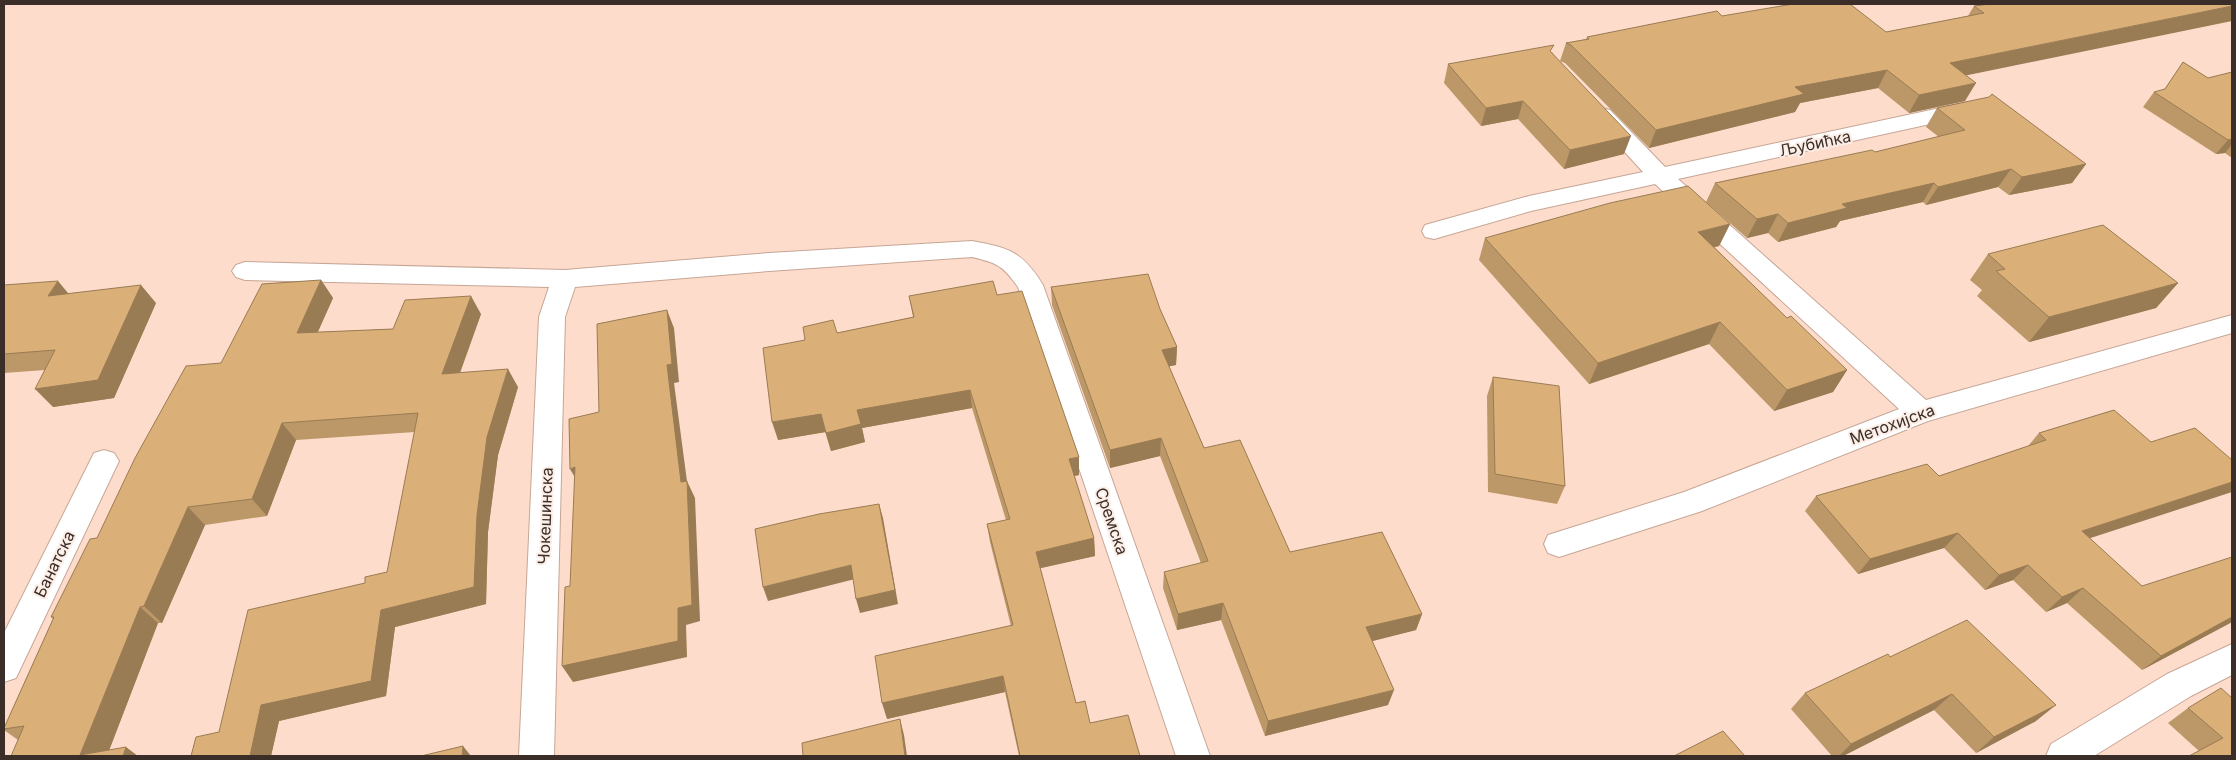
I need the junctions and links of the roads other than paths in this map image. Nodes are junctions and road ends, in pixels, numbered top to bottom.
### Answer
1 (1590, 102) edge
2 (1969, 108) edge
3 (1661, 176) junction
4 (1434, 231) dead end
5 (245, 271) dead end
6 (565, 278) junction
7 (2232, 324) edge
8 (1921, 412) junction
9 (104, 461) dead end
10 (1559, 544) dead end
11 (2232, 660) edge
12 (4, 667) edge
13 (538, 756) edge
14 (1193, 756) edge
15 (2063, 756) edge

1 - 3 street
2 - 3 street, Љубићка
3 - 4 street, Љубићка
3 - 8 street
5 - 6 street, Сремска
6 - 13 street, Чокешинска
6 - 14 street, Сремска
7 - 8 street, Метохијска
8 - 10 street, Метохијска
9 - 12 street, Банатска
11 - 15 street

